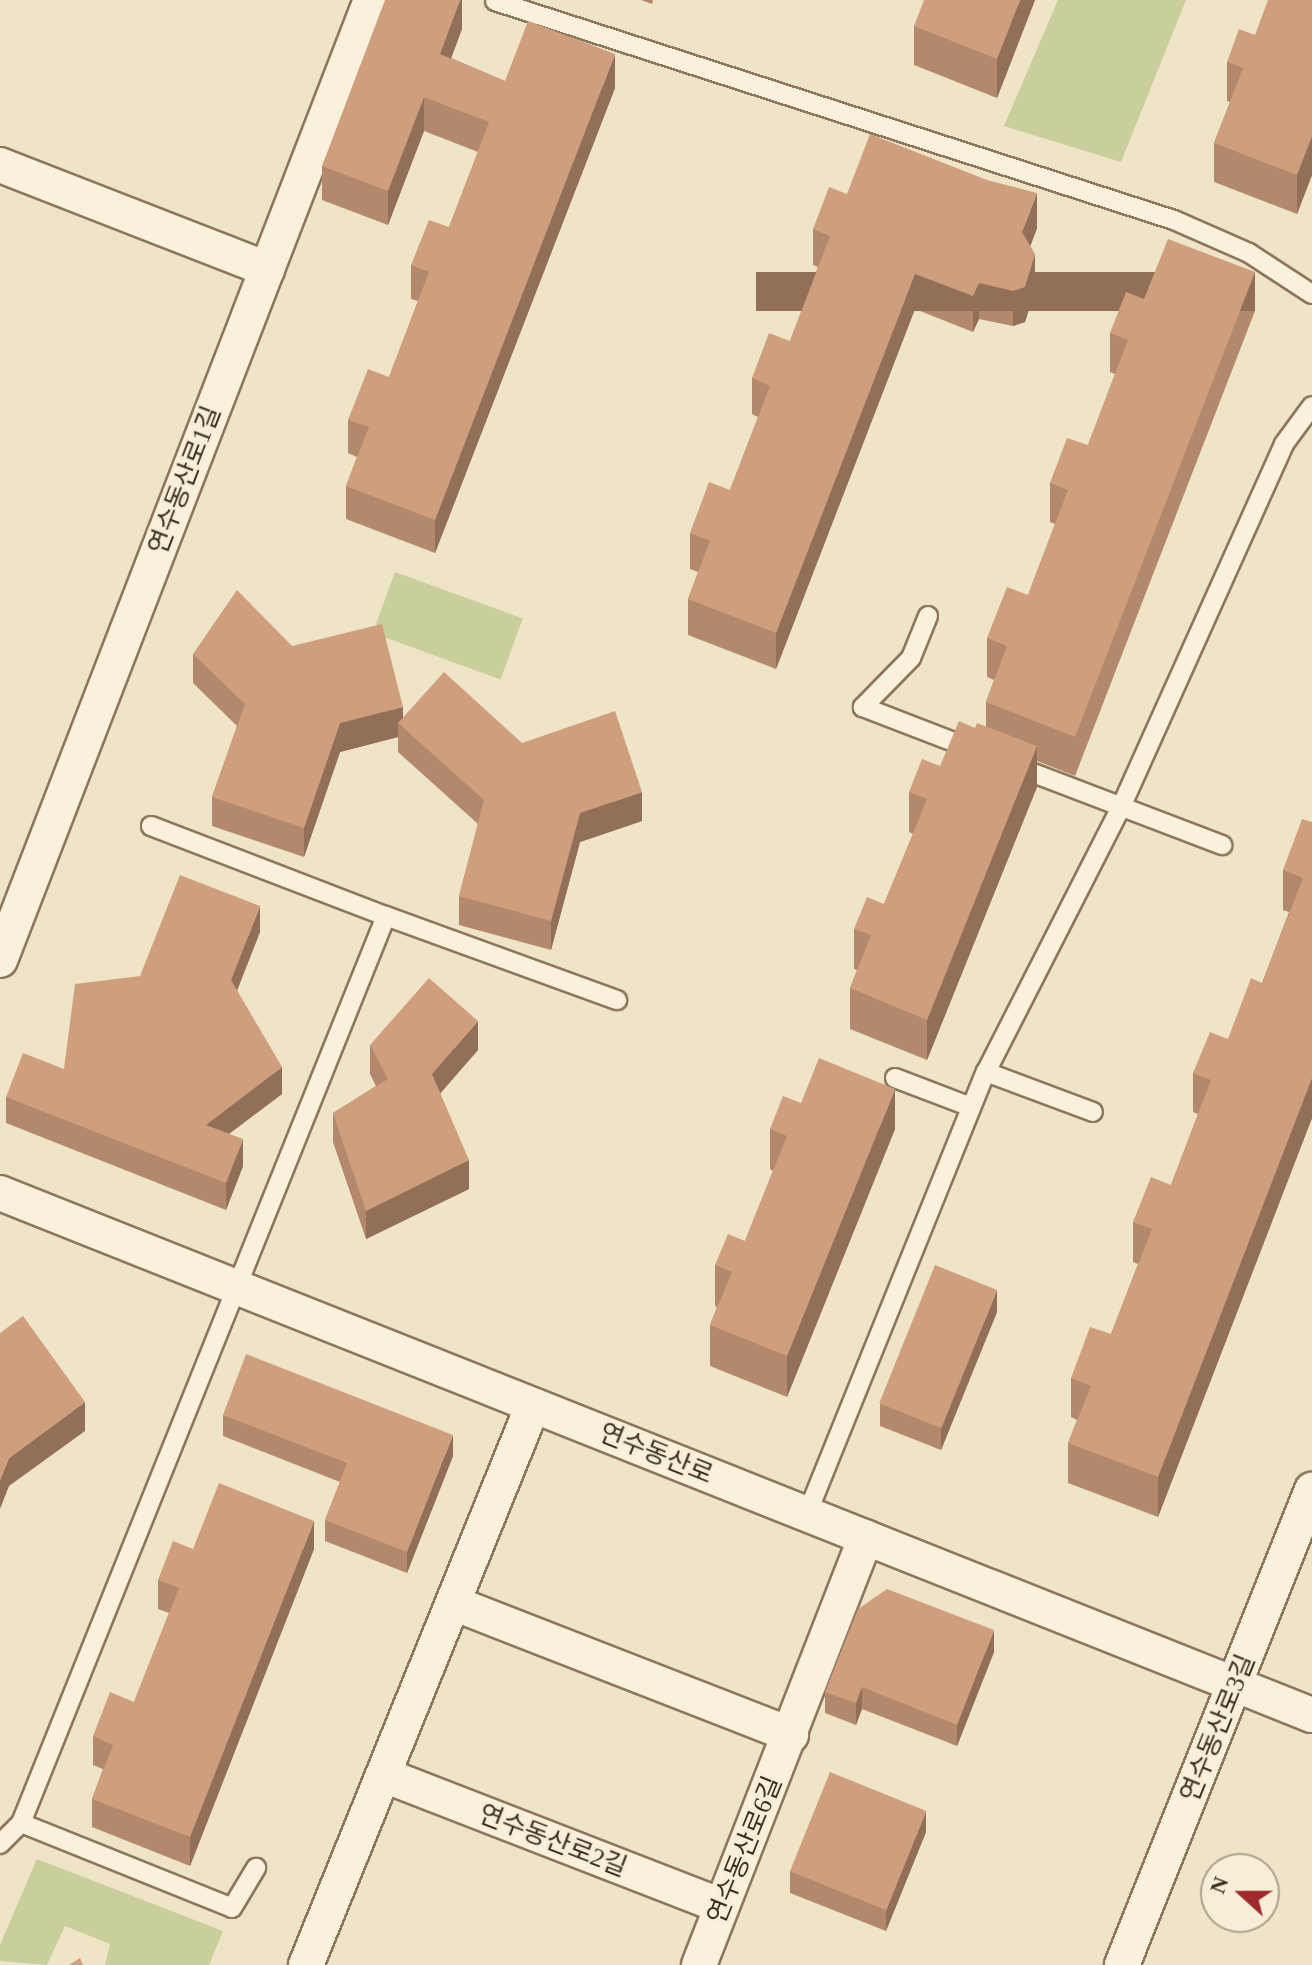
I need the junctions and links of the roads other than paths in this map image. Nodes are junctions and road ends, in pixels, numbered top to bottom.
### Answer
1 (371, 0) edge
2 (495, 1) edge
3 (0, 165) edge
4 (267, 269) junction
5 (1312, 294) edge
6 (1312, 406) edge
7 (928, 616) dead end
8 (1121, 807) junction
9 (151, 826) dead end
10 (1222, 845) dead end
11 (386, 916) junction
12 (0, 960) edge
13 (617, 1000) dead end
14 (986, 1072) junction
15 (895, 1078) dead end
16 (971, 1107) junction
17 (1093, 1112) dead end
18 (0, 1193) edge
19 (240, 1288) junction
20 (533, 1405) junction
21 (1312, 1490) edge
22 (807, 1514) junction
23 (866, 1537) junction
24 (453, 1603) junction
25 (1236, 1684) junction
26 (1312, 1715) edge
27 (791, 1735) junction
28 (384, 1775) junction
29 (21, 1823) junction
30 (0, 1844) edge
31 (256, 1868) dead end
32 (722, 1906) junction
33 (306, 1965) edge
34 (699, 1965) edge
35 (1123, 1965) edge

1 - 4 street, 연수동산로1길
2 - 5 lane
3 - 4 street
4 - 12 street, 연수동산로1길
6 - 8 lane
7 - 8 lane
8 - 10 lane
8 - 14 lane
9 - 11 lane
11 - 13 lane
11 - 19 lane
14 - 16 lane
14 - 17 lane
15 - 16 lane
16 - 22 lane
18 - 19 street, 연수동산로
19 - 20 street, 연수동산로
19 - 29 lane
20 - 22 street, 연수동산로
20 - 24 street
21 - 25 street, 연수동산로3길
22 - 23 street, 연수동산로
23 - 25 street, 연수동산로
23 - 27 street, 연수동산로6길
24 - 27 street
24 - 28 street
25 - 26 street, 연수동산로
25 - 35 street, 연수동산로3길
27 - 32 street, 연수동산로6길
28 - 32 street, 연수동산로2길
28 - 33 street
29 - 30 lane
29 - 31 lane
32 - 34 street, 연수동산로6길

